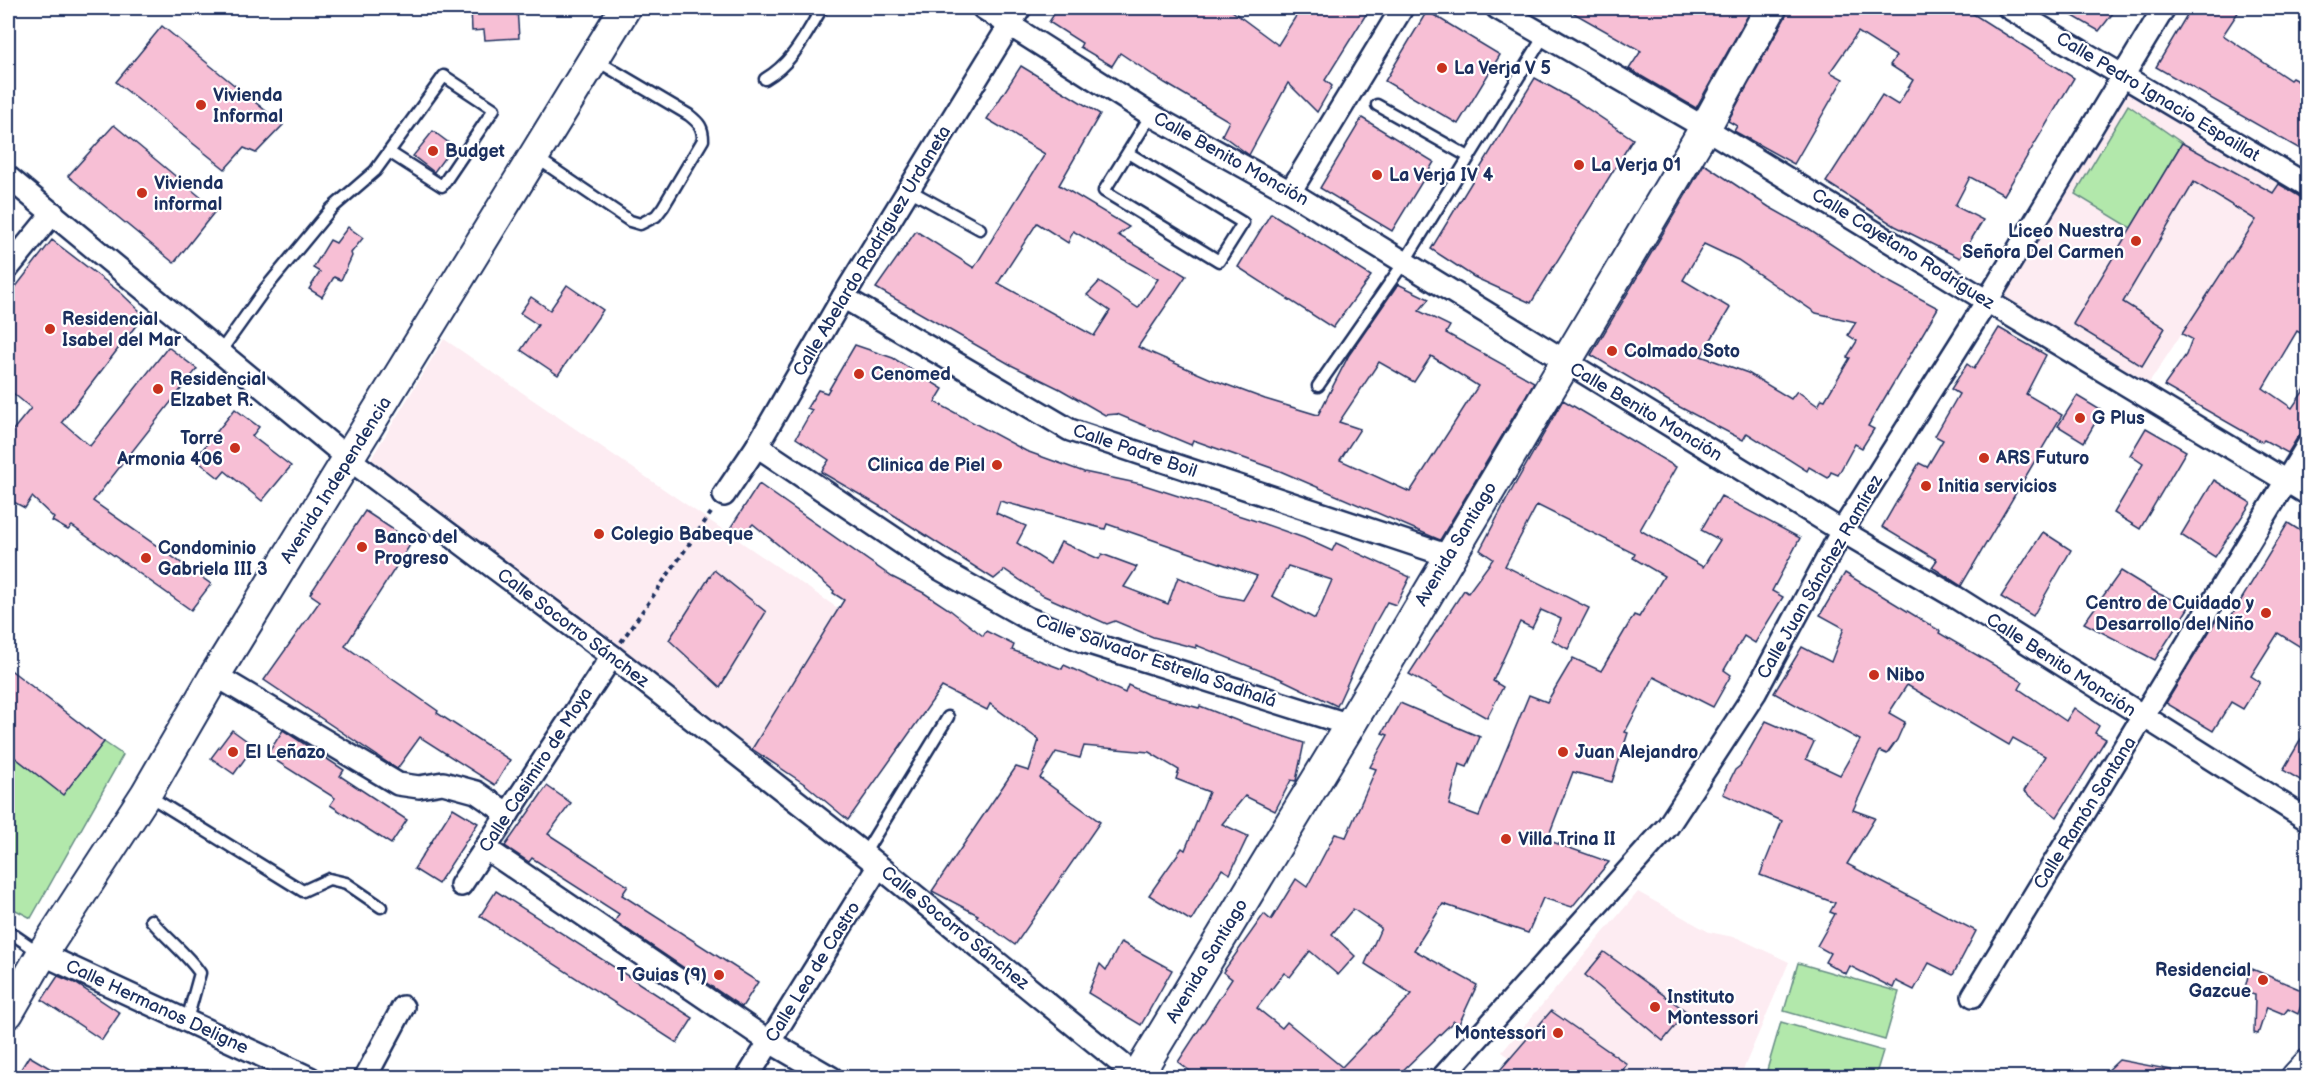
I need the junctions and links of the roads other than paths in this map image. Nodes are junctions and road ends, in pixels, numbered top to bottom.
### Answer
1 (625, 8) edge
2 (822, 8) edge
3 (983, 8) edge
4 (1402, 8) edge
5 (1497, 8) edge
6 (1771, 8) edge
7 (2009, 8) edge
8 (2164, 8) edge
9 (1015, 16) edge
10 (1544, 36) junction
11 (594, 59) junction
12 (2124, 76) junction
13 (765, 79) dead end
14 (1377, 105) dead end
15 (1151, 115) junction
16 (1705, 128) junction
17 (389, 152) junction
18 (1128, 153) junction
19 (534, 156) junction
20 (1468, 157) junction
21 (8, 177) edge
22 (2307, 186) edge
23 (909, 190) junction
24 (1290, 192) junction
25 (53, 213) junction
26 (980, 229) dead end
27 (1405, 261) junction
28 (8, 268) edge
29 (843, 297) junction
30 (1987, 302) junction
31 (220, 352) junction
32 (1565, 362) junction
33 (1318, 386) dead end
34 (2307, 445) edge
35 (757, 446) junction
36 (349, 459) junction
37 (2286, 481) junction
38 (2307, 494) edge
39 (724, 495) road end
40 (1842, 531) junction
41 (1449, 556) junction
42 (612, 656) junction
43 (216, 675) junction
44 (948, 717) dead end
45 (2144, 717) junction
46 (1350, 725) junction
47 (146, 794) junction
48 (508, 814) junction
49 (2307, 820) edge
50 (485, 848) junction
51 (871, 861) junction
52 (461, 885) dead end
53 (381, 907) dead end
54 (151, 920) dead end
55 (8, 931) edge
56 (42, 954) junction
57 (1973, 996) dead end
58 (403, 1007) dead end
59 (8, 1013) edge
60 (186, 1020) junction
61 (770, 1041) junction
62 (2307, 1065) edge
63 (310, 1077) edge
64 (365, 1077) edge
65 (747, 1077) edge
66 (832, 1077) edge
67 (1138, 1077) edge
68 (1442, 1077) edge
69 (2296, 1077) edge

1 - 11 main road, Avenida Independencia
2 - 13 lane
3 - 9 street, Calle Benito Monción
4 - 24 street
5 - 10 street, Calle Cayetano Rodríguez
6 - 16 main road, Avenida Santiago
7 - 12 street, Calle Pedro Ignacio Espaillat
8 - 12 street, Calle Juan Sánchez Ramírez
9 - 15 street, Calle Benito Monción
9 - 23 street, Calle Abelardo Rodríguez Urdaneta
10 - 16 street, Calle Cayetano Rodríguez
10 - 20 lane
11 - 19 main road, Avenida Independencia
11 - 19 lane
12 - 22 street, Calle Pedro Ignacio Espaillat
12 - 30 street, Calle Juan Sánchez Ramírez
14 - 20 lane
15 - 18 lane
15 - 24 street, Calle Benito Monción
16 - 30 street, Calle Cayetano Rodríguez
16 - 32 main road, Avenida Santiago
17 - 17 lane
17 - 31 lane
18 - 18 lane
19 - 36 main road, Avenida Independencia
20 - 27 lane
21 - 25 street, Calle Socorro Sánchez
23 - 26 lane
23 - 29 street, Calle Abelardo Rodríguez Urdaneta
24 - 27 street, Calle Benito Monción
25 - 28 street
25 - 31 street, Calle Socorro Sánchez
27 - 32 street, Calle Benito Monción
27 - 33 lane
29 - 35 street, Calle Abelardo Rodríguez Urdaneta
29 - 41 street, Calle Padre Boil
30 - 37 street, Calle Cayetano Rodríguez
30 - 40 street, Calle Juan Sánchez Ramírez
31 - 36 street, Calle Socorro Sánchez
32 - 40 street, Calle Benito Monción
32 - 41 main road, Avenida Santiago
34 - 37 street, Calle Ramón Santana
35 - 39 street, Calle Abelardo Rodríguez Urdaneta
35 - 46 street, Calle Salvador Estrella Sadhalá
36 - 42 street, Calle Socorro Sánchez
36 - 43 main road, Avenida Independencia
37 - 38 street, Calle Cayetano Rodríguez
37 - 45 street, Calle Ramón Santana
40 - 45 street, Calle Benito Monción
40 - 68 street, Calle Juan Sánchez Ramírez
41 - 46 main road, Avenida Santiago
42 - 48 street, Calle Casimiro de Moya
42 - 51 street, Calle Socorro Sánchez
43 - 47 main road, Avenida Independencia
43 - 48 street
44 - 51 lane
45 - 49 street, Calle Benito Monción
45 - 57 street, Calle Ramón Santana
46 - 67 main road, Avenida Santiago
47 - 53 lane
47 - 56 main road, Avenida Independencia
48 - 50 street, Calle Casimiro de Moya
50 - 52 street, Calle Casimiro de Moya
50 - 61 street
51 - 61 street, Calle Lea de Castro
51 - 67 street, Calle Socorro Sánchez
54 - 60 lane
55 - 56 lane, Calle Hermanos Deligne
56 - 59 main road, Avenida Independencia
56 - 60 street, Calle Hermanos Deligne
58 - 64 street
60 - 63 street, Calle Hermanos Deligne
61 - 65 street, Calle Lea de Castro
61 - 66 street
62 - 69 main road

